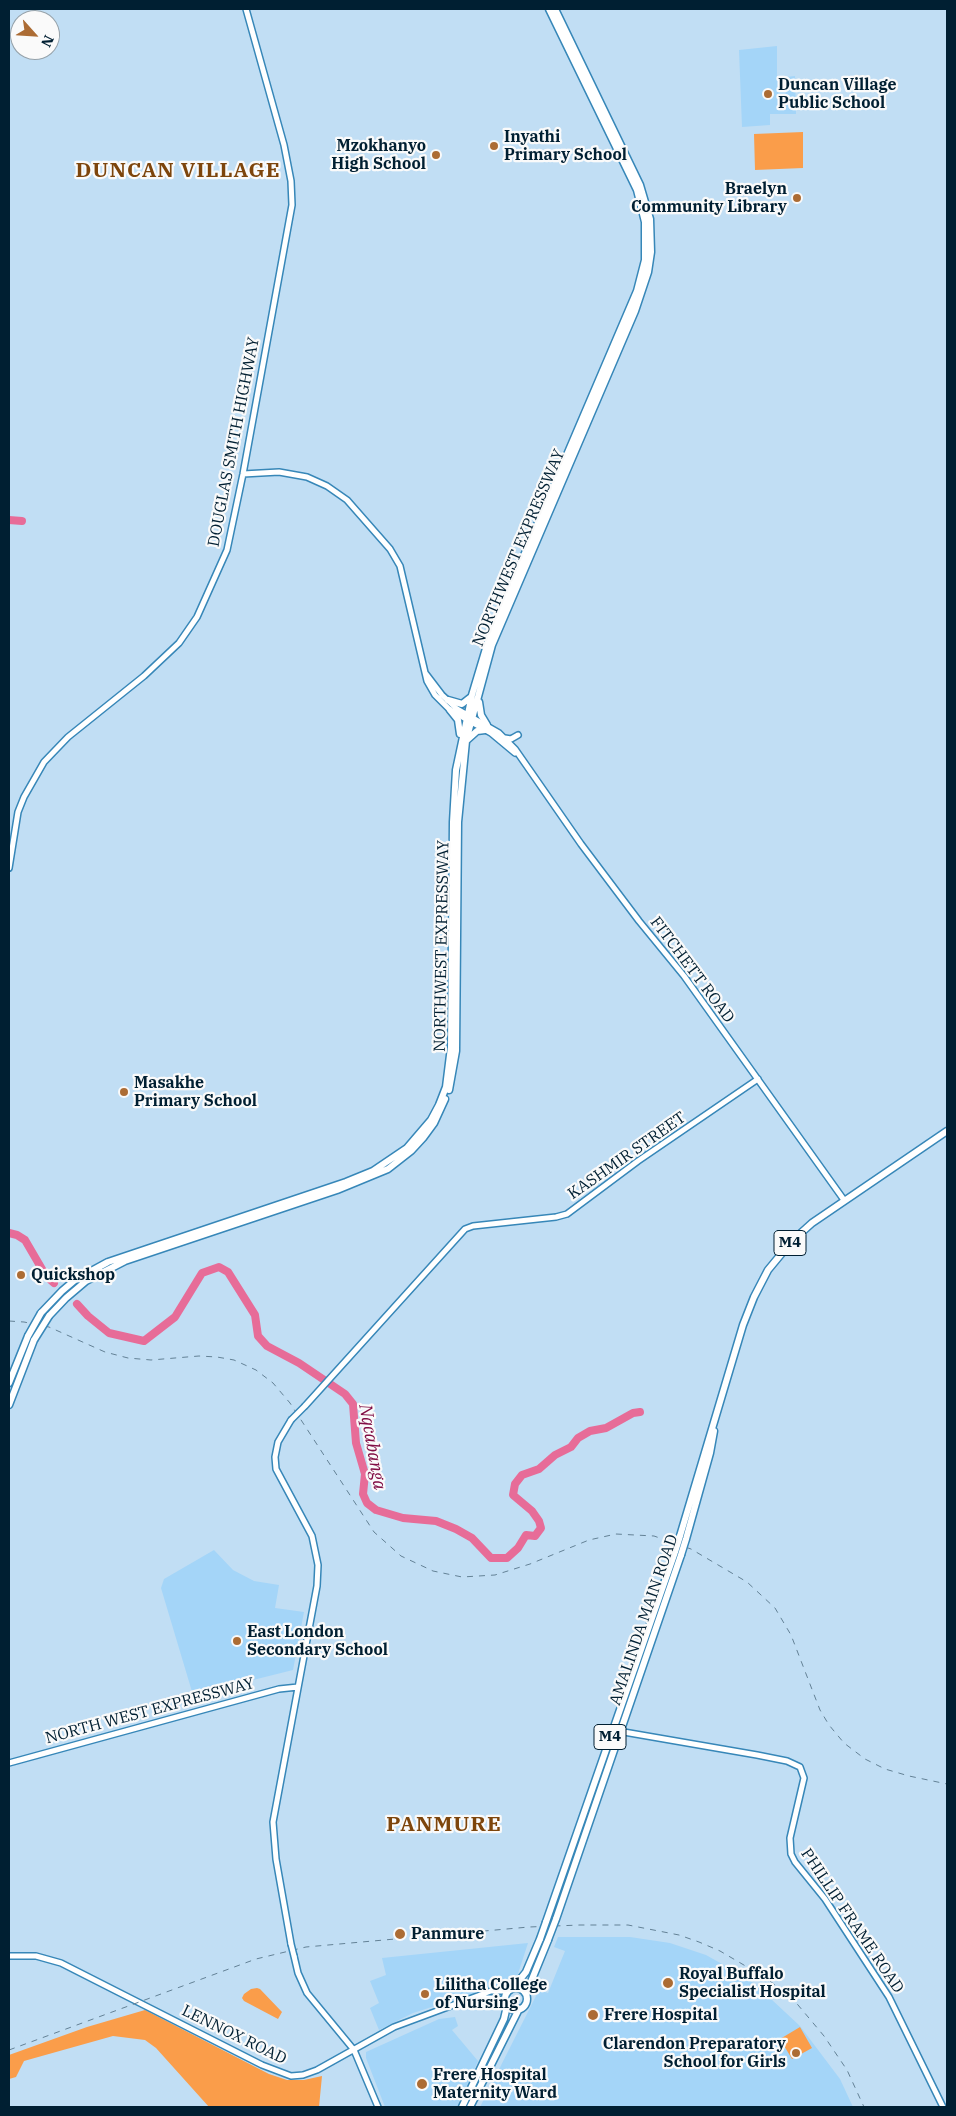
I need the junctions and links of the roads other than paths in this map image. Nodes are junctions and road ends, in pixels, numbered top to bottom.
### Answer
1 (246, 9) edge
2 (550, 9) edge
3 (555, 9) edge
4 (243, 474) junction
5 (426, 674) junction
6 (475, 696) junction
7 (448, 700) junction
8 (450, 710) junction
9 (470, 719) junction
10 (486, 727) junction
11 (518, 735) dead end
12 (505, 738) junction
13 (466, 741) junction
14 (458, 755) junction
15 (520, 756) junction
16 (9, 868) edge
17 (758, 1079) junction
18 (947, 1131) edge
19 (844, 1200) junction
20 (134, 1255) junction
21 (9, 1383) edge
22 (9, 1405) edge
23 (678, 1554) junction
24 (298, 1687) junction
25 (613, 1729) junction
26 (621, 1731) junction
27 (9, 1763) edge
28 (9, 1956) edge
29 (510, 1989) junction
30 (526, 1994) junction
31 (474, 1999) junction
32 (506, 2004) junction
33 (519, 2009) junction
34 (354, 2050) junction
35 (378, 2107) edge
36 (462, 2107) edge
37 (470, 2107) edge
38 (943, 2107) edge

1 - 4 street, DOUGLAS SMITH HIGHWAY
2 - 6 main road, NORTHWEST EXPRESSWAY
3 - 6 main road, NORTHWEST EXPRESSWAY
4 - 5 street, FITCHETT ROAD
4 - 16 street, DOUGLAS SMITH HIGHWAY
5 - 7 street, FITCHETT ROAD
5 - 8 street, FITCHETT ROAD
6 - 7 main road
6 - 9 main road, NORTHWEST EXPRESSWAY
6 - 10 main road
7 - 9 street, FITCHETT ROAD
8 - 9 street, FITCHETT ROAD
8 - 14 main road
9 - 10 street, FITCHETT ROAD
9 - 13 main road, NORTHWEST EXPRESSWAY
9 - 14 main road, NORTHWEST EXPRESSWAY
10 - 12 street, FITCHETT ROAD
10 - 13 main road
10 - 15 street, FITCHETT ROAD
11 - 12 street
12 - 15 street, FITCHETT ROAD
13 - 20 main road, NORTHWEST EXPRESSWAY
14 - 20 main road, NORTHWEST EXPRESSWAY
15 - 17 street, FITCHETT ROAD
17 - 19 street, FITCHETT ROAD
17 - 24 street, KASHMIR STREET, bridge
18 - 19 main road, AMALINDA MAIN ROAD / M4
19 - 23 main road, AMALINDA MAIN ROAD / M4, bridge
20 - 21 main road, bridge
20 - 22 main road, bridge
23 - 25 main road, AMALINDA MAIN ROAD / M4
23 - 26 main road, AMALINDA MAIN ROAD / M4
24 - 27 street, NORTH WEST EXPRESSWAY
24 - 34 street, KASHMIR STREET, bridge
25 - 26 street
25 - 29 main road, AMALINDA MAIN ROAD / M4, bridge
26 - 30 main road, AMALINDA MAIN ROAD / M4, bridge
26 - 38 street, PHILLIP FRAME ROAD
28 - 34 street, LENNOX ROAD
29 - 30 main road
29 - 31 street, LENNOX ROAD
29 - 32 main road, AMALINDA MAIN ROAD / M4
30 - 33 main road, AMALINDA MAIN ROAD / M4
31 - 32 street, LENNOX ROAD
31 - 34 street, LENNOX ROAD
32 - 33 main road
32 - 36 main road, AMALINDA MAIN ROAD / M4
33 - 37 main road, AMALINDA MAIN ROAD / M4
34 - 35 street, KASHMIR STREET

